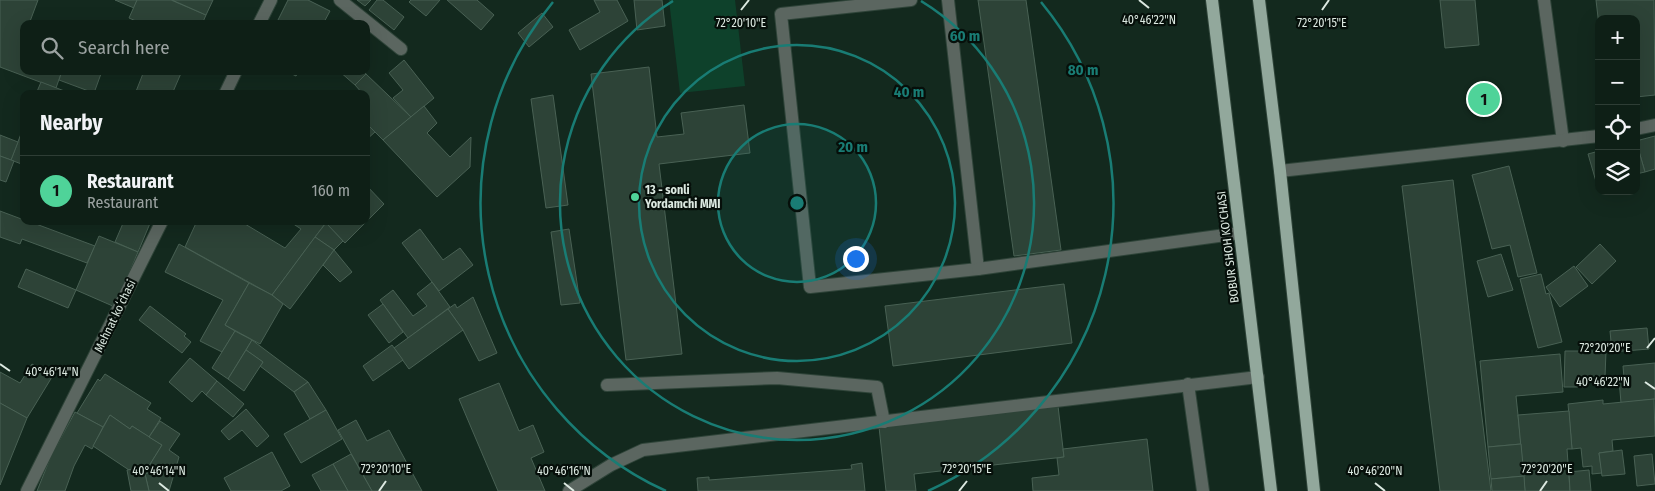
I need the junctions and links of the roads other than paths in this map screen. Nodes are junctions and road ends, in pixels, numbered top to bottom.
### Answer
1 (271, 0) edge
2 (340, 0) edge
3 (911, 0) edge
4 (948, 0) edge
5 (1212, 0) edge
6 (1259, 0) edge
7 (1544, 0) edge
8 (261, 20) edge
9 (365, 20) edge
10 (370, 24) edge
11 (401, 49) dead end
12 (234, 75) edge
13 (227, 90) edge
14 (1655, 125) edge
15 (1640, 128) edge
16 (1595, 137) edge
17 (1563, 141) junction
18 (1280, 171) junction
19 (160, 225) edge
20 (1240, 233) junction
21 (978, 269) junction
22 (1258, 377) junction
23 (1188, 384) junction
24 (606, 385) dead end
25 (884, 422) junction
26 (27, 491) edge
27 (570, 491) edge
28 (1203, 491) edge
29 (1271, 491) edge
30 (1314, 491) edge

1 - 8 street
2 - 9 street
3 - 21 street
4 - 21 street
5 - 20 main road, BOBUR SHOH KO'CHASI
6 - 18 main road
7 - 17 street
10 - 11 street
12 - 13 street
14 - 15 street
16 - 17 street
17 - 18 street
18 - 30 main road
19 - 26 street, Mehnat koʻchasi
20 - 21 street
20 - 22 main road, BOBUR SHOH KO'CHASI
22 - 23 street
22 - 29 main road, BOBUR SHOH KO'CHASI
23 - 25 street
23 - 28 street
24 - 25 street
25 - 27 street

